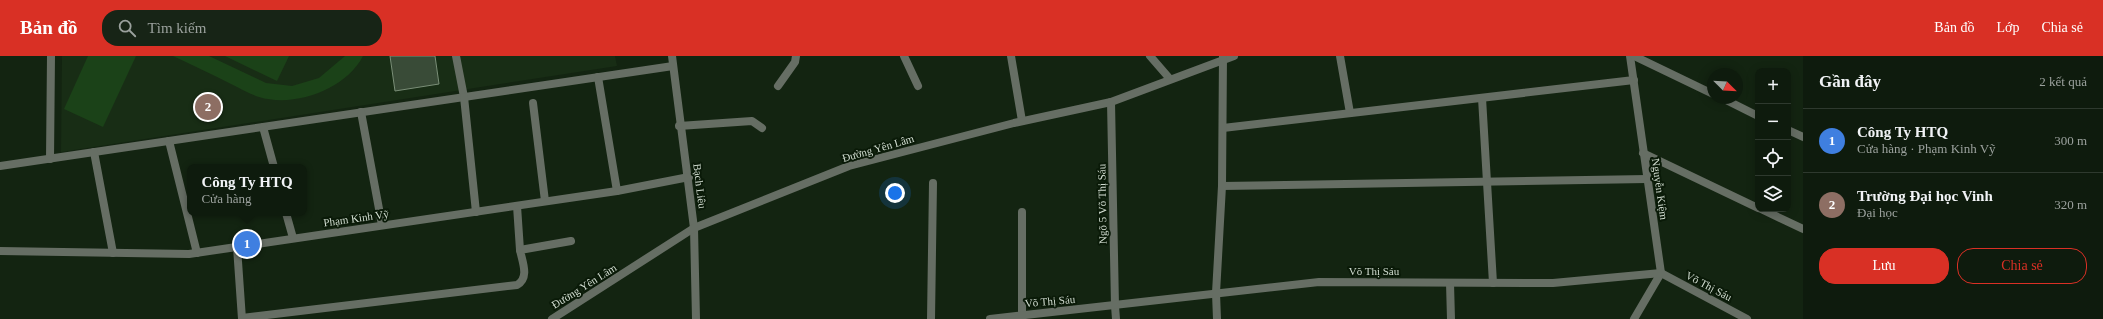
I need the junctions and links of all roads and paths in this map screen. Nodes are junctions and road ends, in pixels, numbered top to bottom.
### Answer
1 (51, 56) edge
2 (456, 56) edge
3 (672, 56) edge
4 (796, 56) edge
5 (904, 56) edge
6 (1011, 56) edge
7 (1150, 56) edge
8 (1234, 56) edge
9 (1340, 56) edge
10 (1630, 56) edge
11 (1634, 56) edge
12 (1223, 57) edge
13 (673, 66) junction
14 (598, 78) junction
15 (1170, 79) junction
16 (1634, 80) junction
17 (778, 86) dead end
18 (918, 86) dead end
19 (1707, 91) edge
20 (464, 97) junction
21 (1482, 98) junction
22 (1111, 102) junction
23 (532, 103) dead end
24 (1734, 104) edge
25 (361, 112) junction
26 (1350, 113) junction
27 (1755, 114) edge
28 (1022, 121) junction
29 (679, 126) junction
30 (263, 127) junction
31 (762, 128) dead end
32 (1223, 128) junction
33 (1791, 131) edge
34 (1803, 137) edge
35 (169, 141) junction
36 (94, 152) junction
37 (1643, 153) junction
38 (50, 159) junction
39 (273, 164) edge
40 (0, 166) edge
41 (689, 178) junction
42 (1647, 179) junction
43 (1487, 182) junction
44 (933, 183) dead end
45 (1222, 186) junction
46 (618, 191) junction
47 (545, 202) junction
48 (517, 206) junction
49 (1755, 206) edge
50 (476, 212) junction
51 (1022, 212) dead end
52 (1767, 212) edge
53 (187, 213) edge
54 (188, 216) edge
55 (287, 216) edge
56 (382, 225) junction
57 (694, 228) junction
58 (1803, 229) edge
59 (293, 238) junction
60 (572, 241) dead end
61 (237, 247) junction
62 (520, 250) junction
63 (0, 252) edge
64 (113, 253) junction
65 (197, 253) junction
66 (1661, 273) junction
67 (1450, 283) junction
68 (1493, 283) junction
69 (1216, 294) junction
70 (1115, 306) junction
71 (1022, 317) edge
72 (242, 319) edge
73 (552, 319) edge
74 (696, 319) edge
75 (931, 319) edge
76 (990, 319) edge
77 (1116, 319) edge
78 (1217, 319) edge
79 (1451, 319) edge
80 (1634, 319) edge
81 (1747, 319) edge

1 - 38 street
2 - 20 street
3 - 13 street, Bạch Liêu
4 - 17 street
5 - 18 street
6 - 28 street
7 - 15 street
8 - 12 street, Đường Yên Lâm
9 - 26 street
10 - 16 street, Nguyễn Kiệm
11 - 19 street
12 - 15 street, Đường Yên Lâm
12 - 32 street
13 - 14 street
13 - 29 street, Bạch Liêu
14 - 20 street
14 - 46 street
15 - 22 street, Đường Yên Lâm
16 - 21 street
16 - 37 street, Nguyễn Kiệm
20 - 25 street
20 - 50 street
21 - 26 street
21 - 43 street
22 - 28 street, Đường Yên Lâm
22 - 70 street, Ngõ 5 Võ Thị Sáu
23 - 47 street
24 - 27 street
25 - 30 street
25 - 56 street
26 - 32 street
28 - 57 street, Đường Yên Lâm
29 - 31 street
29 - 41 street, Bạch Liêu
30 - 35 street
30 - 39 street
32 - 45 street
33 - 34 street
35 - 36 street
35 - 53 street
36 - 38 street
36 - 64 street
37 - 42 street, Nguyễn Kiệm
37 - 49 street
38 - 40 street
41 - 46 street, Phạm Kinh Vỹ
41 - 57 street, Bạch Liêu
42 - 43 street
42 - 66 street, Nguyễn Kiệm
43 - 45 street
43 - 68 street
44 - 75 street
45 - 69 street
46 - 47 street, Phạm Kinh Vỹ
47 - 48 street, Phạm Kinh Vỹ
48 - 50 street, Phạm Kinh Vỹ
48 - 62 street
50 - 56 street, Phạm Kinh Vỹ
51 - 71 street
52 - 58 street
54 - 65 street
55 - 59 street
56 - 59 street, Phạm Kinh Vỹ
57 - 73 street, Đường Yên Lâm
57 - 74 street, Bạch Liêu
59 - 61 street, Phạm Kinh Vỹ
60 - 62 street
61 - 65 street, Phạm Kinh Vỹ
61 - 72 street
62 - 72 street
63 - 64 street, Phạm Kinh Vỹ
64 - 65 street, Phạm Kinh Vỹ
66 - 68 street, Võ Thị Sáu
66 - 80 street
66 - 81 street, Võ Thị Sáu
67 - 68 street, Võ Thị Sáu
67 - 69 street, Võ Thị Sáu
67 - 79 street
69 - 70 street, Võ Thị Sáu
69 - 78 street
70 - 71 street, Võ Thị Sáu
70 - 77 street, Ngõ 5 Võ Thị Sáu
71 - 76 street, Võ Thị Sáu

